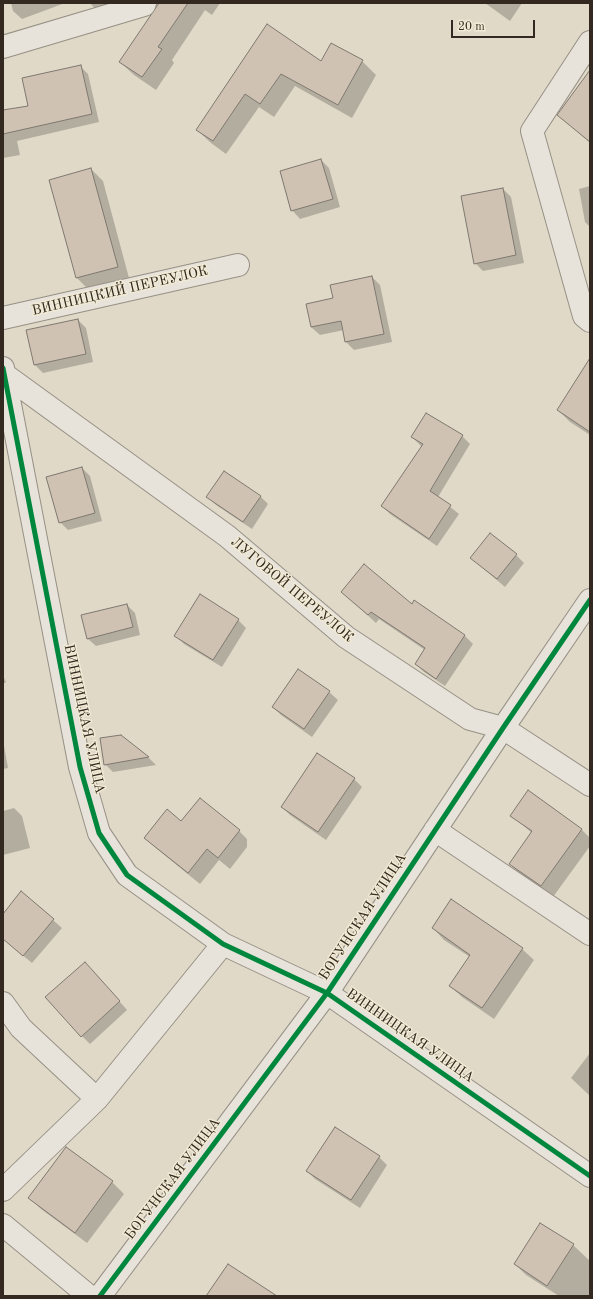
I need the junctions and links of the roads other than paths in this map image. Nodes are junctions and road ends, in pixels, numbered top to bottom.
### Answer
1 (145, 3) edge
2 (590, 42) edge
3 (3, 47) edge
4 (238, 265) dead end
5 (3, 318) edge
6 (590, 321) edge
7 (4, 372) edge
8 (590, 600) edge
9 (502, 728) junction
10 (590, 784) edge
11 (435, 830) junction
12 (590, 934) edge
13 (223, 944) junction
14 (327, 993) junction
15 (3, 1003) edge
16 (97, 1099) junction
17 (590, 1176) edge
18 (3, 1190) edge
19 (3, 1225) edge
20 (89, 1296) edge
21 (100, 1296) edge

1 - 3 street
2 - 6 street
4 - 5 street, ВИННИЦКИЙ ПЕРЕУЛОК
7 - 9 street, ЛУГОВОЙ ПЕРЕУЛОК
7 - 13 street, ВИННИЦКАЯ УЛИЦА
8 - 9 street, БОГУНСКАЯ УЛИЦА
9 - 10 street, ЛУГОВОЙ ПЕРЕУЛОК
9 - 11 street, БОГУНСКАЯ УЛИЦА
11 - 12 street
11 - 14 street, БОГУНСКАЯ УЛИЦА
13 - 14 street, ВИННИЦКАЯ УЛИЦА
13 - 16 street
14 - 17 street, ВИННИЦКАЯ УЛИЦА
14 - 21 street, БОГУНСКАЯ УЛИЦА
15 - 16 street
16 - 18 street
19 - 20 street

